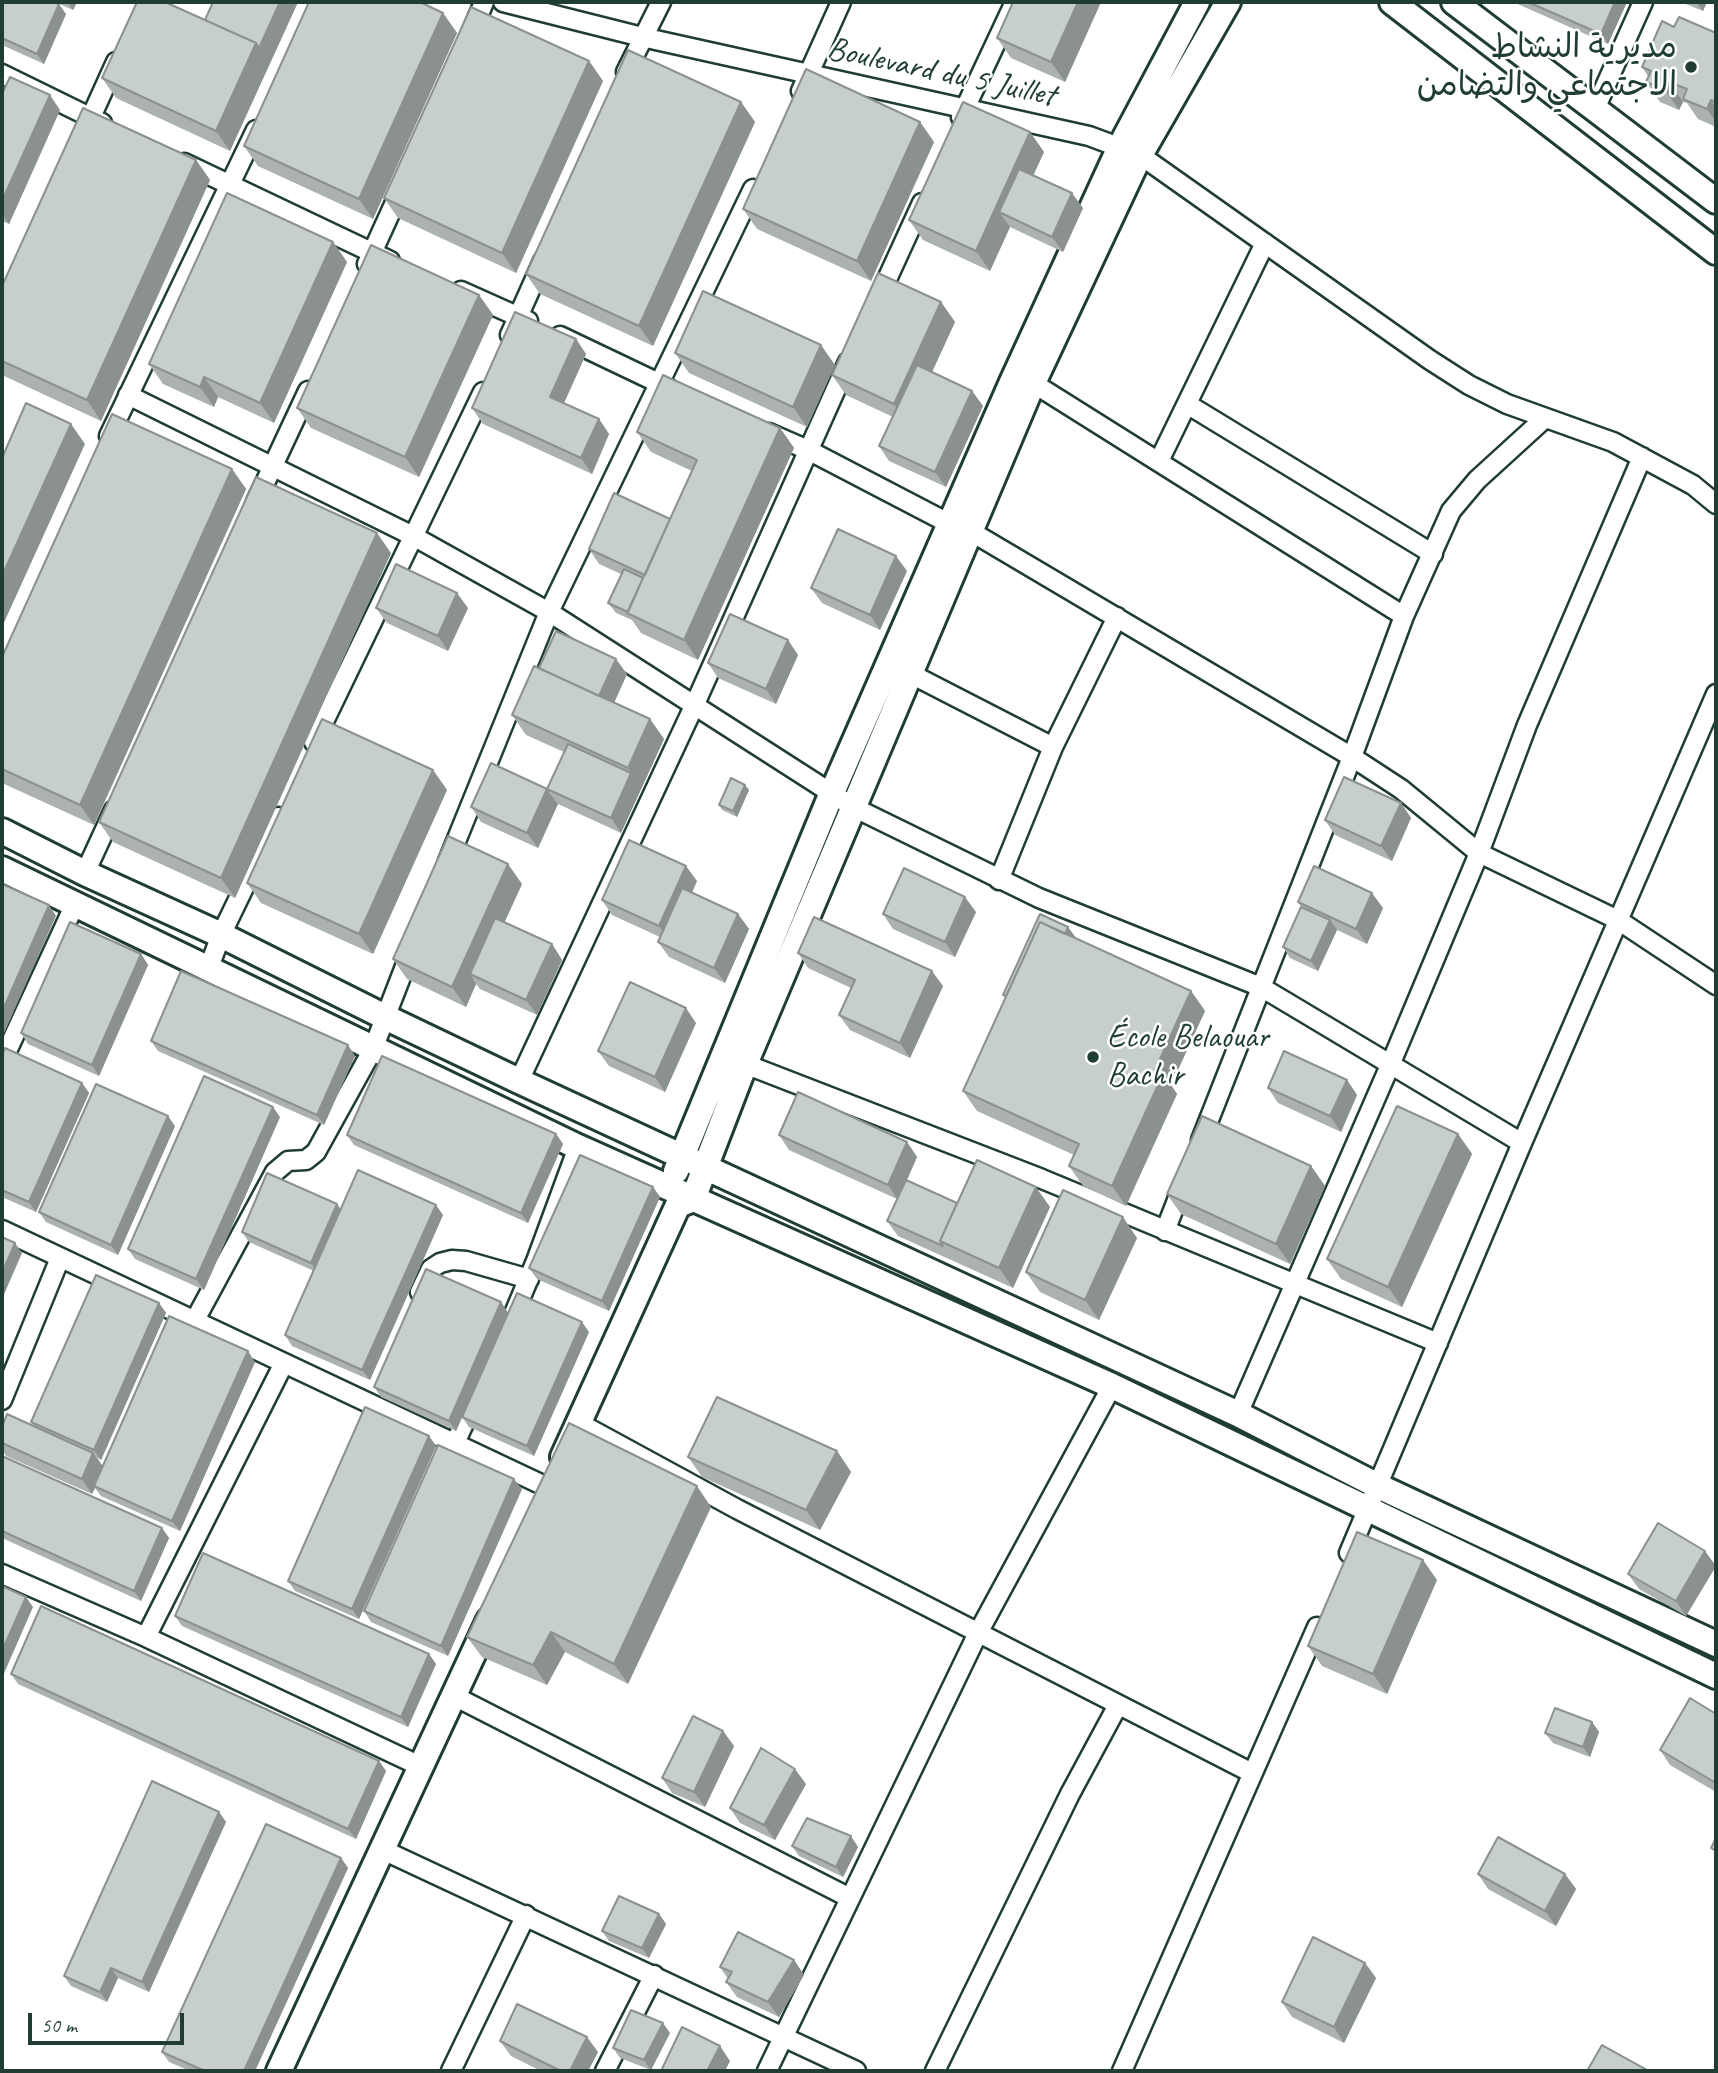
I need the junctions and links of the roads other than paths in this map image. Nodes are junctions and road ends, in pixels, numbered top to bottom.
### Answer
1 (484, 2) edge
2 (503, 2) edge
3 (661, 2) edge
4 (841, 2) edge
5 (1015, 2) edge
6 (1197, 2) edge
7 (1228, 2) edge
8 (1392, 2) edge
9 (1643, 2) edge
10 (1465, 5) edge
11 (642, 37) junction
12 (122, 48) edge
13 (462, 52) edge
14 (2, 74) edge
15 (809, 74) junction
16 (620, 88) edge
17 (965, 108) junction
18 (1595, 109) junction
19 (265, 111) edge
20 (791, 111) edge
21 (91, 118) junction
22 (116, 130) edge
23 (954, 133) edge
24 (79, 143) edge
25 (1130, 151) junction
26 (166, 154) edge
27 (411, 165) edge
28 (761, 173) edge
29 (930, 184) edge
30 (229, 185) junction
31 (1716, 201) edge
32 (552, 240) edge
33 (1265, 243) junction
34 (1716, 252) edge
35 (372, 253) junction
36 (409, 269) edge
37 (360, 278) edge
38 (446, 285) edge
39 (872, 311) edge
40 (519, 316) junction
41 (855, 349) edge
42 (501, 353) edge
43 (490, 377) edge
44 (314, 378) edge
45 (659, 383) junction
46 (1033, 383) junction
47 (684, 394) edge
48 (128, 395) junction
49 (1187, 404) junction
50 (1545, 418) junction
51 (758, 428) edge
52 (808, 450) junction
53 (1642, 457) junction
54 (99, 458) edge
55 (1159, 461) junction
56 (273, 465) junction
57 (1716, 504) edge
58 (250, 514) edge
59 (960, 527) junction
60 (414, 536) junction
61 (1433, 554) junction
62 (549, 612) junction
63 (1404, 616) junction
64 (1117, 617) junction
65 (909, 673) junction
66 (1716, 694) edge
67 (695, 704) junction
68 (1053, 747) junction
69 (1352, 757) junction
70 (305, 760) edge
71 (831, 795) junction
72 (287, 797) edge
73 (119, 799) edge
74 (853, 807) junction
75 (2, 831) edge
76 (1479, 853) junction
77 (2, 869) edge
78 (85, 873) junction
79 (441, 878) edge
80 (999, 880) junction
81 (75, 904) junction
82 (1618, 920) junction
83 (421, 929) edge
84 (221, 935) junction
85 (208, 970) junction
86 (1716, 985) edge
87 (1261, 987) junction
88 (385, 1017) junction
89 (373, 1049) junction
90 (2, 1062) edge
91 (1391, 1063) junction
92 (746, 1064) junction
93 (519, 1081) junction
94 (1522, 1143) junction
95 (578, 1147) junction
96 (681, 1157) junction
97 (706, 1168) junction
98 (681, 1197) junction
99 (2, 1230) edge
100 (1165, 1231) junction
101 (60, 1258) junction
102 (529, 1279) junction
103 (1293, 1285) junction
104 (414, 1305) edge
105 (195, 1320) junction
106 (504, 1335) edge
107 (1438, 1343) junction
108 (284, 1363) junction
109 (1112, 1386) junction
110 (479, 1390) edge
111 (2, 1401) edge
112 (1238, 1414) junction
113 (579, 1423) junction
114 (455, 1443) junction
115 (1378, 1486) junction
116 (549, 1488) junction
117 (1368, 1510) junction
118 (538, 1513) edge
119 (1340, 1573) edge
120 (2, 1574) edge
121 (499, 1598) edge
122 (1324, 1611) edge
123 (978, 1633) junction
124 (146, 1637) junction
125 (1716, 1644) edge
126 (1716, 1676) edge
127 (454, 1696) junction
128 (1118, 1705) junction
129 (422, 1767) junction
130 (1252, 1773) junction
131 (383, 1850) junction
132 (850, 1898) junction
133 (526, 1915) junction
134 (654, 1975) junction
135 (784, 2036) junction
136 (279, 2071) edge
137 (451, 2071) edge
138 (605, 2071) edge
139 (767, 2071) edge
140 (856, 2071) edge
141 (935, 2071) edge
142 (1122, 2071) edge

1 - 13 street
2 - 11 street, Boulevard du 5 Juillet
3 - 11 street
4 - 15 street
5 - 17 street
6 - 25 street
7 - 25 street
8 - 34 street
9 - 18 street
10 - 18 street
11 - 15 street, Boulevard du 5 Juillet
11 - 16 street
12 - 21 street
14 - 21 street
15 - 17 street, Boulevard du 5 Juillet
15 - 20 street
17 - 23 street
17 - 25 street, Boulevard du 5 Juillet
18 - 31 street
19 - 30 street
21 - 22 street
21 - 24 street
25 - 33 street, Boulevard du 5 Juillet
25 - 46 street
25 - 59 street
26 - 30 street
27 - 35 street
28 - 45 street
29 - 39 street
30 - 35 street
30 - 48 street
32 - 40 street
33 - 49 street
33 - 50 street, Boulevard du 5 Juillet
35 - 36 street
35 - 37 street
38 - 40 street
40 - 42 street
40 - 45 street
41 - 52 street
43 - 60 street
44 - 56 street
45 - 47 street
45 - 62 street
46 - 55 street
46 - 59 street
48 - 54 street
48 - 56 street
49 - 55 street
49 - 61 street
50 - 53 street, Boulevard du 5 Juillet
50 - 61 street
51 - 52 street
52 - 59 street
52 - 67 street
53 - 57 street, Boulevard du 5 Juillet
53 - 76 street
55 - 63 street
56 - 58 street
56 - 60 street
59 - 64 street
59 - 65 street
59 - 71 street
60 - 62 street
60 - 70 street
61 - 63 street
62 - 67 street
62 - 79 street
63 - 69 street
64 - 68 street
64 - 69 street
65 - 68 street
65 - 74 street
66 - 82 street
67 - 71 street
67 - 93 street
68 - 80 street
69 - 76 street
69 - 87 street
71 - 74 street
71 - 96 street
72 - 84 street
73 - 78 street
74 - 80 street
74 - 92 street
75 - 78 street
76 - 82 street
76 - 91 street
77 - 81 street
78 - 84 street
80 - 87 street
81 - 85 street
81 - 90 street
82 - 86 street
82 - 94 street
83 - 88 street
84 - 85 street
84 - 88 street
85 - 89 street
87 - 91 street
87 - 100 street
88 - 89 street
88 - 93 street
89 - 95 street
89 - 105 street
91 - 94 street
91 - 103 street
92 - 97 street
92 - 100 street
93 - 96 street
94 - 107 street
95 - 98 street
95 - 102 street
96 - 97 street
96 - 98 street
97 - 98 street
97 - 112 street
98 - 109 street
98 - 113 street
99 - 101 street
100 - 103 street
101 - 105 street
101 - 111 street
102 - 104 street
102 - 106 street
103 - 107 street
103 - 112 street
105 - 108 street
107 - 115 street
108 - 114 street
108 - 124 street
109 - 117 street
109 - 123 street
110 - 114 street
112 - 115 street
113 - 116 street
113 - 123 street
114 - 116 street
115 - 117 street
115 - 125 street
116 - 118 street
117 - 119 street
117 - 126 street
120 - 124 street
121 - 127 street
122 - 130 street
123 - 128 street
123 - 132 street
124 - 129 street
127 - 129 street
127 - 132 street
128 - 130 street
128 - 141 street
129 - 131 street
130 - 142 street
131 - 133 street
131 - 136 street
132 - 135 street
133 - 134 street
133 - 137 street
134 - 135 street
134 - 138 street
135 - 139 street
135 - 140 street

